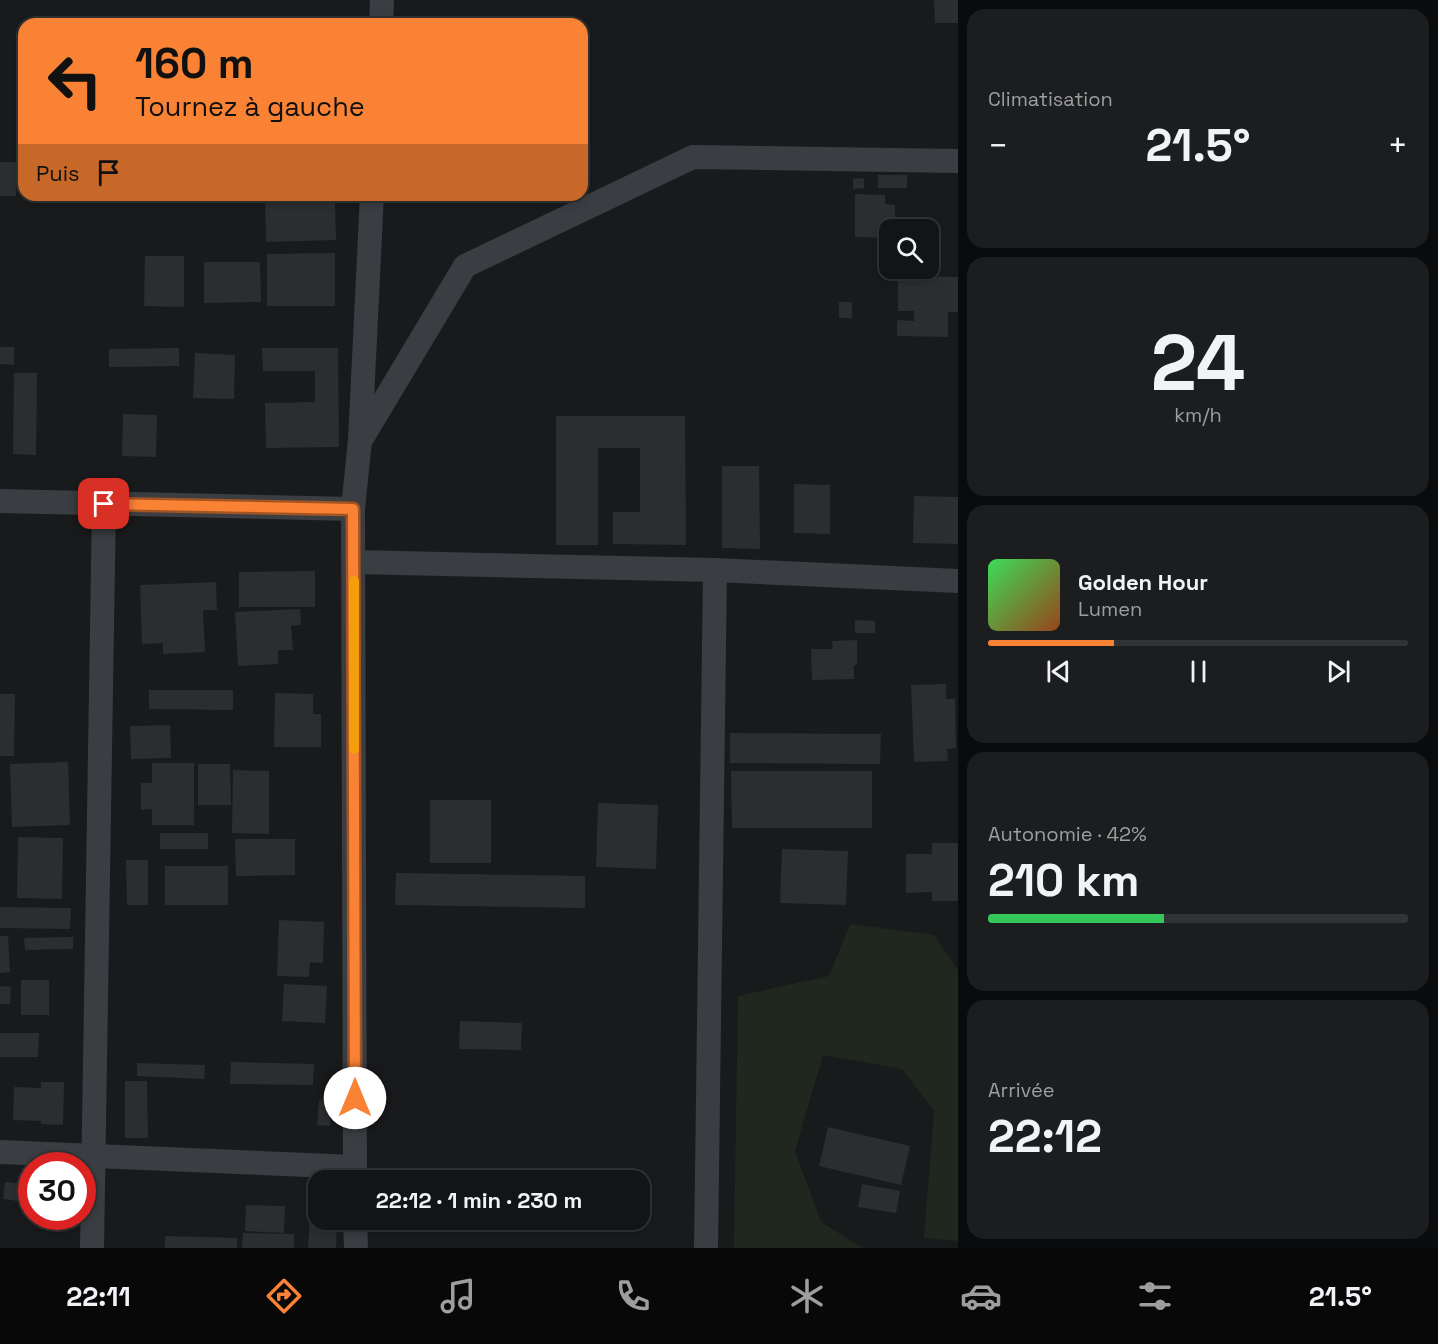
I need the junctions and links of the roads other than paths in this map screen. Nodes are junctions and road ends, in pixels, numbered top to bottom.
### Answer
1 (382, 0) edge
2 (381, 18) edge
3 (958, 161) edge
4 (372, 201) edge
5 (360, 440) junction
6 (0, 501) edge
7 (104, 504) junction
8 (353, 509) junction
9 (354, 562) junction
10 (715, 570) junction
11 (958, 581) edge
12 (0, 1152) edge
13 (93, 1152) edge
14 (18, 1153) edge
15 (96, 1155) edge
16 (355, 1170) edge
17 (308, 1171) edge
18 (92, 1230) edge
19 (356, 1230) edge
20 (92, 1248) edge
21 (356, 1248) edge
22 (706, 1248) edge

1 - 2 street
3 - 5 street
4 - 5 street
5 - 8 street
6 - 7 street
7 - 8 street
7 - 13 street
8 - 9 street
9 - 10 street
9 - 16 street
10 - 11 street
10 - 22 street
12 - 14 street
15 - 17 street
18 - 20 street
19 - 21 street

